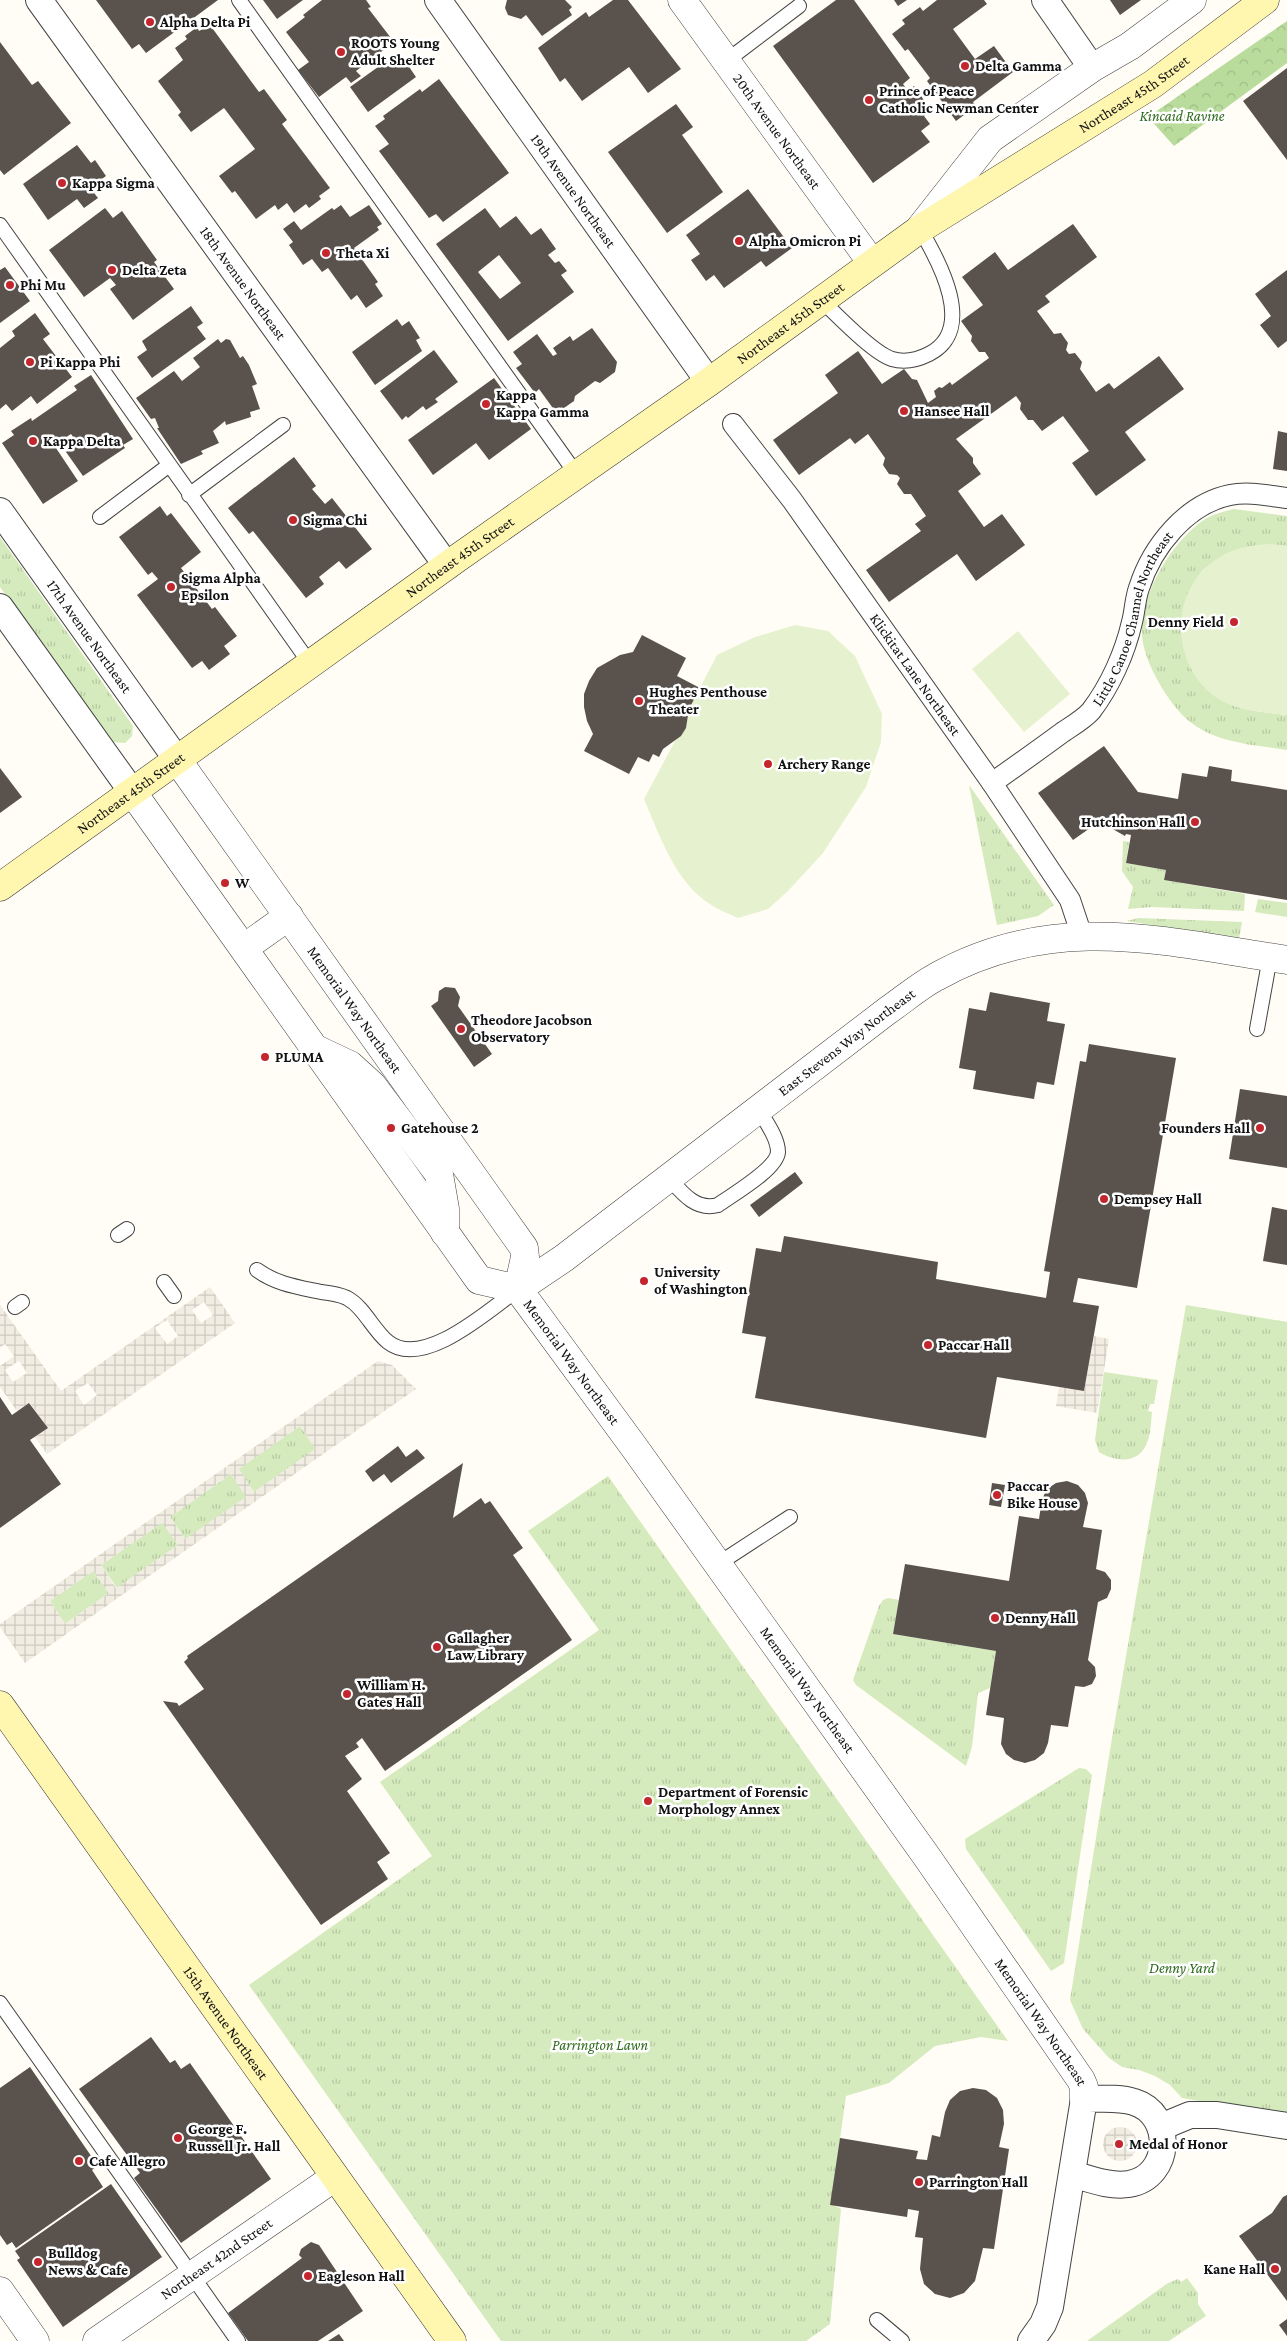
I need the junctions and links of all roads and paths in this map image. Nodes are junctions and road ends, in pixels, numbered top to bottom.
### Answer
1 (39, 0) edge
2 (239, 0) edge
3 (438, 0) edge
4 (682, 0) edge
5 (1045, 0) edge
6 (1192, 0) edge
7 (1265, 0) edge
8 (799, 6) dead end
9 (726, 62) junction
10 (1092, 68) junction
11 (0, 225) edge
12 (920, 229) junction
13 (872, 263) junction
14 (821, 300) junction
15 (709, 382) junction
16 (733, 424) dead end
17 (283, 425) dead end
18 (168, 466) junction
19 (577, 475) junction
20 (189, 494) junction
21 (1287, 498) edge
22 (0, 511) edge
23 (100, 516) dead end
24 (447, 566) junction
25 (0, 607) edge
26 (311, 665) junction
27 (178, 761) junction
28 (992, 782) junction
29 (133, 793) junction
30 (1, 885) edge
31 (289, 916) junction
32 (1082, 936) junction
33 (244, 948) junction
34 (1278, 958) edge
35 (1257, 1029) dead end
36 (759, 1110) junction
37 (669, 1178) junction
38 (257, 1270) dead end
39 (164, 1282) dead end
40 (518, 1290) junction
41 (174, 1296) dead end
42 (790, 1517) dead end
43 (718, 1564) junction
44 (0, 1705) edge
45 (0, 2003) edge
46 (1084, 2099) junction
47 (1287, 2126) edge
48 (1161, 2127) junction
49 (1072, 2174) junction
50 (335, 2177) junction
51 (192, 2275) junction
52 (0, 2291) edge
53 (877, 2320) dead end
54 (35, 2341) edge
55 (96, 2341) edge
56 (238, 2341) edge
57 (452, 2341) edge
58 (902, 2341) edge
59 (1031, 2341) edge

1 - 24 street, 18th Avenue Northeast
2 - 19 lane
3 - 15 street, 19th Avenue Northeast
4 - 9 street, 20th Avenue Northeast
5 - 10 street
6 - 10 street, Northeast 45th Street
7 - 12 main road, Northeast 45th Street
8 - 9 lane
9 - 13 street, 20th Avenue Northeast
10 - 12 street, Northeast 45th Street
11 - 18 lane
12 - 13 main road, Northeast 45th Street
12 - 14 lane
13 - 14 main road, Northeast 45th Street
14 - 15 main road, Northeast 45th Street
15 - 19 main road, Northeast 45th Street
16 - 28 street, Klickitat Lane Northeast
17 - 20 lane
18 - 20 lane
18 - 23 lane
19 - 24 main road, Northeast 45th Street
20 - 26 lane
21 - 28 street, Little Canoe Channel Northeast
22 - 27 street, 17th Avenue Northeast
24 - 26 main road, Northeast 45th Street
25 - 29 street
26 - 27 main road, Northeast 45th Street
27 - 29 main road, Northeast 45th Street
27 - 31 street, Memorial Way Northeast
28 - 32 street, Klickitat Lane Northeast
29 - 30 main road, Northeast 45th Street
29 - 33 street
31 - 33 street
31 - 40 street, Memorial Way Northeast
32 - 34 street, East Stevens Way Northeast
32 - 36 street, East Stevens Way Northeast
33 - 40 street, Memorial Way Northeast
34 - 35 lane
36 - 37 street, East Stevens Way Northeast
36 - 37 lane
37 - 40 street, East Stevens Way Northeast
38 - 40 lane, East Stevens Way Northeast
39 - 41 lane
40 - 43 street, Memorial Way Northeast
42 - 43 lane
43 - 46 street, Memorial Way Northeast
44 - 50 main road, 15th Avenue Northeast
45 - 51 lane
46 - 48 street
46 - 49 street
47 - 48 street
48 - 49 street
49 - 59 street
50 - 51 street, Northeast 42nd Street
50 - 57 main road, 15th Avenue Northeast
51 - 55 street, Northeast 42nd Street
51 - 56 lane
52 - 54 street
53 - 58 lane

